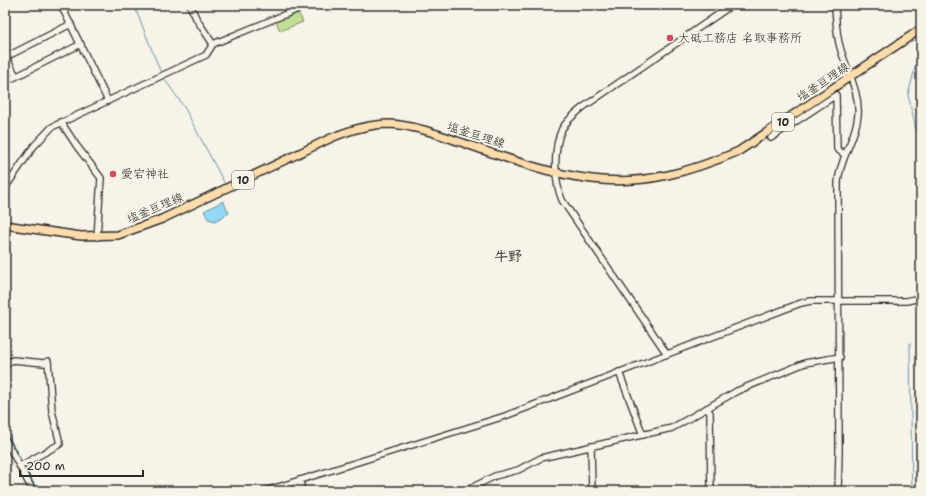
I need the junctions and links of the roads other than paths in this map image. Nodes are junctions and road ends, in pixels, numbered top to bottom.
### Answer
1 (61, 5) edge
2 (190, 5) edge
3 (308, 5) edge
4 (732, 5) edge
5 (835, 5) edge
6 (71, 24) junction
7 (921, 29) edge
8 (81, 44) junction
9 (213, 44) junction
10 (16, 76) junction
11 (850, 78) junction
12 (5, 82) edge
13 (108, 101) junction
14 (61, 122) junction
15 (771, 138) dead end
16 (844, 154) junction
17 (557, 172) junction
18 (5, 188) edge
19 (5, 225) edge
20 (97, 237) junction
21 (921, 298) edge
22 (839, 301) junction
23 (668, 354) junction
24 (840, 357) junction
25 (5, 365) edge
26 (619, 372) junction
27 (707, 408) junction
28 (643, 434) junction
29 (5, 438) edge
30 (591, 446) junction
31 (20, 466) junction
32 (299, 480) junction
33 (33, 491) edge
34 (265, 491) edge
35 (288, 491) edge
36 (465, 491) edge
37 (592, 491) edge
38 (711, 491) edge
39 (838, 491) edge

1 - 6 street
2 - 9 street
3 - 9 street
4 - 17 street
5 - 11 street
6 - 8 street
6 - 10 street
7 - 11 main road, 塩釜亘理線 / 10
8 - 10 street
8 - 13 street
9 - 13 street
10 - 12 street
11 - 16 street
11 - 17 main road, 塩釜亘理線 / 10
13 - 14 street
14 - 18 street
14 - 20 street
15 - 16 street
16 - 22 street
17 - 20 main road, 塩釜亘理線 / 10
17 - 23 street
19 - 20 main road, 塩釜亘理線 / 10
21 - 22 street
22 - 23 street
22 - 24 street
23 - 26 street
24 - 27 street
24 - 39 street
25 - 31 street
26 - 28 street
26 - 32 street
27 - 28 street
27 - 38 street
28 - 30 street
29 - 31 street
30 - 36 street
30 - 37 street
31 - 33 street
32 - 34 street
32 - 35 street

